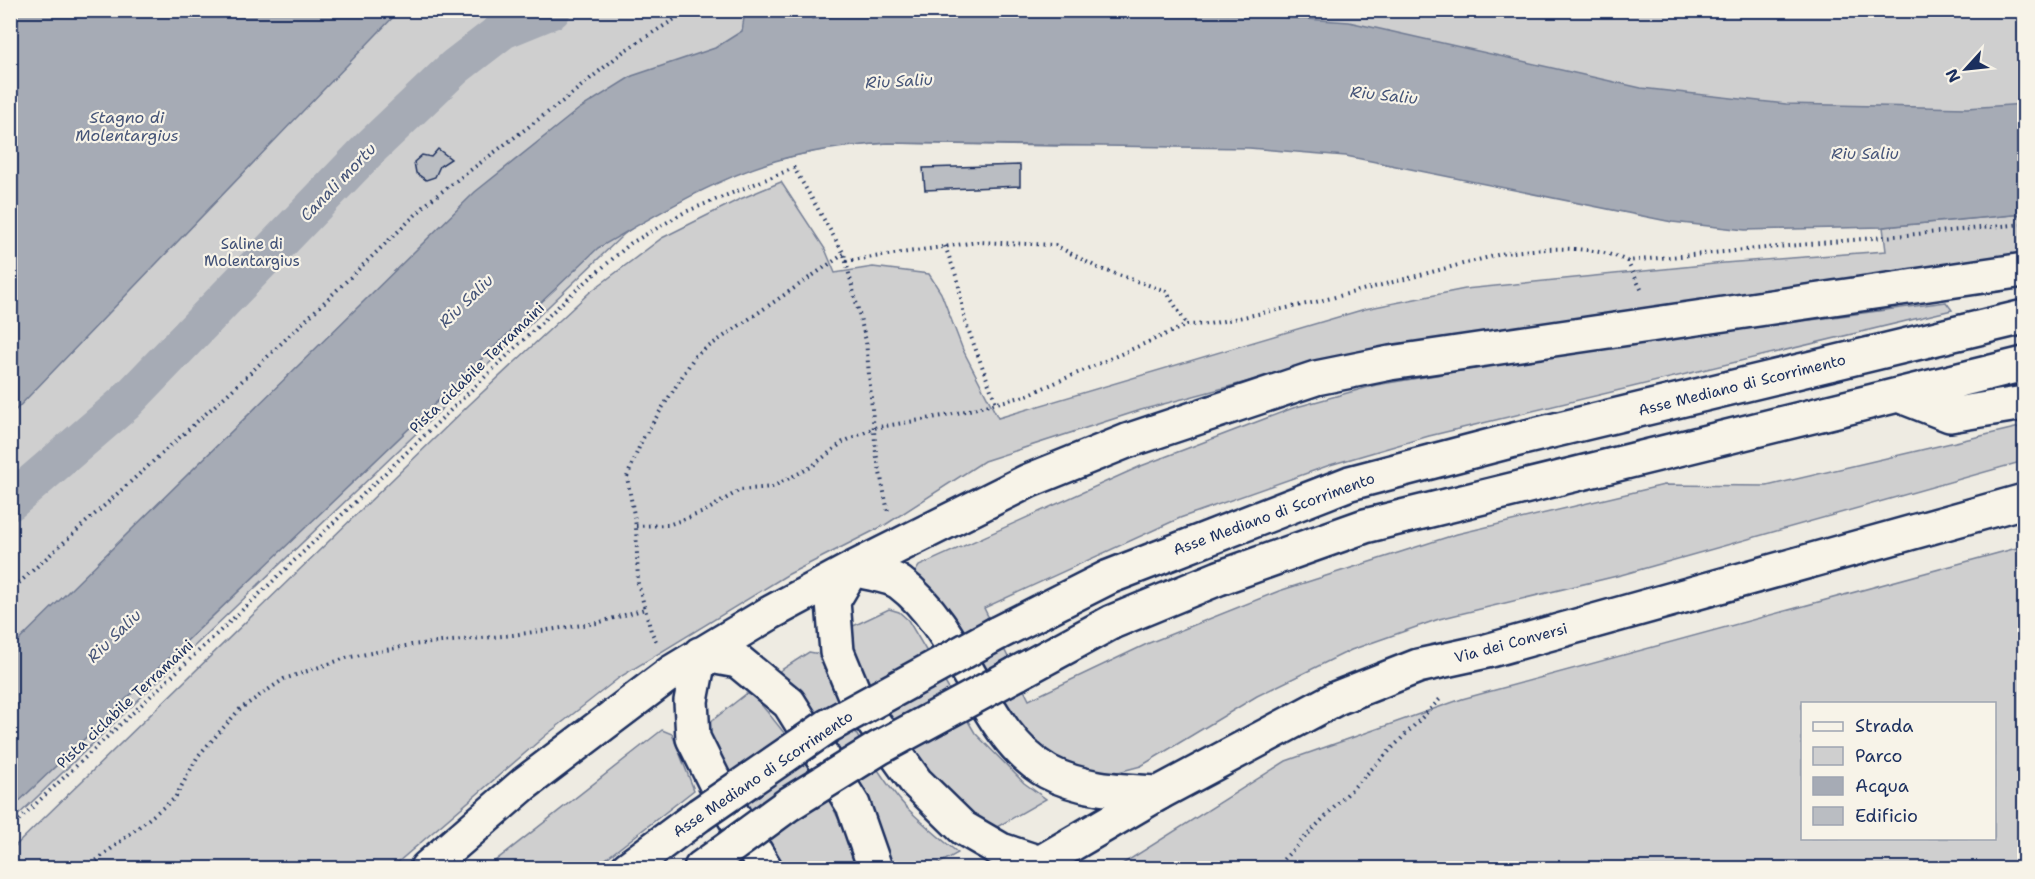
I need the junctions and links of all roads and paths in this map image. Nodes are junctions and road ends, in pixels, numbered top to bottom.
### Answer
1 (689, 10) edge
2 (2025, 224) edge
3 (945, 246) junction
4 (844, 254) junction
5 (846, 261) junction
6 (2025, 270) edge
7 (2025, 317) edge
8 (1187, 325) junction
9 (2025, 364) edge
10 (1901, 396) junction
11 (2025, 402) edge
12 (996, 403) junction
13 (874, 428) junction
14 (2025, 501) edge
15 (636, 526) junction
16 (852, 569) junction
17 (10, 591) edge
18 (645, 609) junction
19 (700, 654) junction
20 (672, 672) junction
21 (1446, 693) dead end
22 (1159, 793) junction
23 (10, 828) edge
24 (711, 861) edge
25 (1036, 866) edge
26 (87, 868) edge
27 (427, 868) edge
28 (628, 868) edge
29 (765, 868) edge
30 (875, 868) edge
31 (1275, 868) edge

1 - 17 path
2 - 8 path
3 - 5 path
3 - 8 path
3 - 12 path
4 - 5 path, Pista ciclabile Terramaini
4 - 15 path
4 - 23 path, Pista ciclabile Terramaini
5 - 13 path, Pista ciclabile Terramaini
6 - 16 main road
7 - 28 main road, Asse Mediano di Scorrimento, bridge
8 - 12 path
9 - 10 main road
10 - 11 main road
10 - 24 main road, bridge
12 - 13 path
13 - 15 path
14 - 22 main road, Via dei Conversi
15 - 18 path
16 - 19 main road
16 - 22 main road
16 - 25 main road
18 - 20 path
18 - 26 path
19 - 20 main road
19 - 29 main road
19 - 30 main road
20 - 27 main road
21 - 31 path
22 - 25 main road, Via dei Conversi

